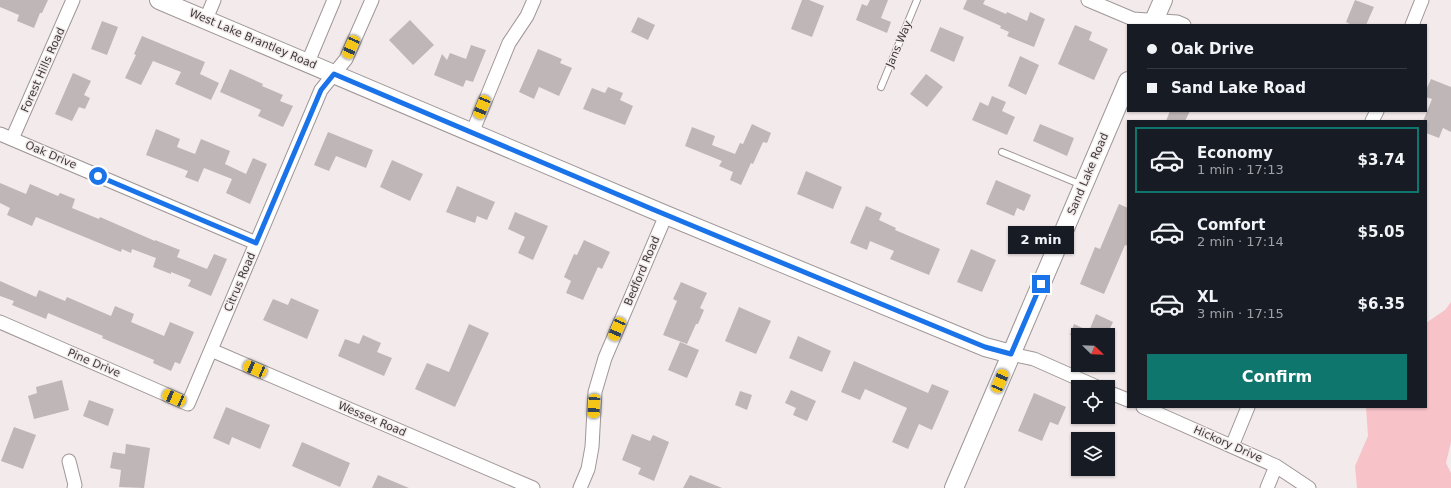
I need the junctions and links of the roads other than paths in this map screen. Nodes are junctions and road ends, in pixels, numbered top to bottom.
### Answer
1 (73, 0) edge
2 (159, 0) edge
3 (214, 0) edge
4 (334, 0) edge
5 (372, 0) edge
6 (534, 0) edge
7 (917, 0) edge
8 (1088, 0) edge
9 (1163, 0) edge
10 (1422, 0) edge
11 (206, 20) junction
12 (1153, 23) edge
13 (1182, 24) edge
14 (1412, 24) edge
15 (308, 62) junction
16 (334, 74) junction
17 (1127, 83) edge
18 (881, 87) dead end
19 (472, 133) junction
20 (6, 136) edge
21 (1002, 152) dead end
22 (1083, 186) junction
23 (666, 215) junction
24 (256, 243) junction
25 (0, 322) edge
26 (211, 350) junction
27 (1011, 354) junction
28 (1081, 380) edge
29 (1115, 395) edge
30 (1127, 400) edge
31 (188, 404) joint
32 (1145, 408) edge
33 (1248, 408) edge
34 (1232, 446) junction
35 (69, 461) dead end
36 (1276, 466) junction
37 (74, 488) edge
38 (533, 488) edge
39 (580, 488) edge
40 (954, 488) edge
41 (1267, 488) edge
42 (1309, 488) edge

1 - 20 street, Forest Hills Road
2 - 11 street, West Lake Brantley Road
3 - 11 street
4 - 15 street
5 - 16 street, Citrus Road
6 - 19 street
7 - 18 lane, Jans Way
8 - 12 street
9 - 12 street
10 - 14 street
11 - 15 street, West Lake Brantley Road
12 - 13 street
15 - 16 street, West Lake Brantley Road
16 - 19 street, West Lake Brantley Road
16 - 24 street, Citrus Road
17 - 22 street, Sand Lake Road
19 - 23 street, West Lake Brantley Road
20 - 24 street, Oak Drive
21 - 22 lane
22 - 27 street, Sand Lake Road
23 - 27 street, West Lake Brantley Road
23 - 39 street, Bedford Road
24 - 26 street, Citrus Road
25 - 31 street, Pine Drive
26 - 31 street, Citrus Road
26 - 38 street, Wessex Road
27 - 28 street
27 - 40 street, Sand Lake Road
29 - 30 street
32 - 34 street, Hickory Drive
33 - 34 street
34 - 36 street, Hickory Drive
35 - 37 street
36 - 41 street
36 - 42 street, Hickory Drive

